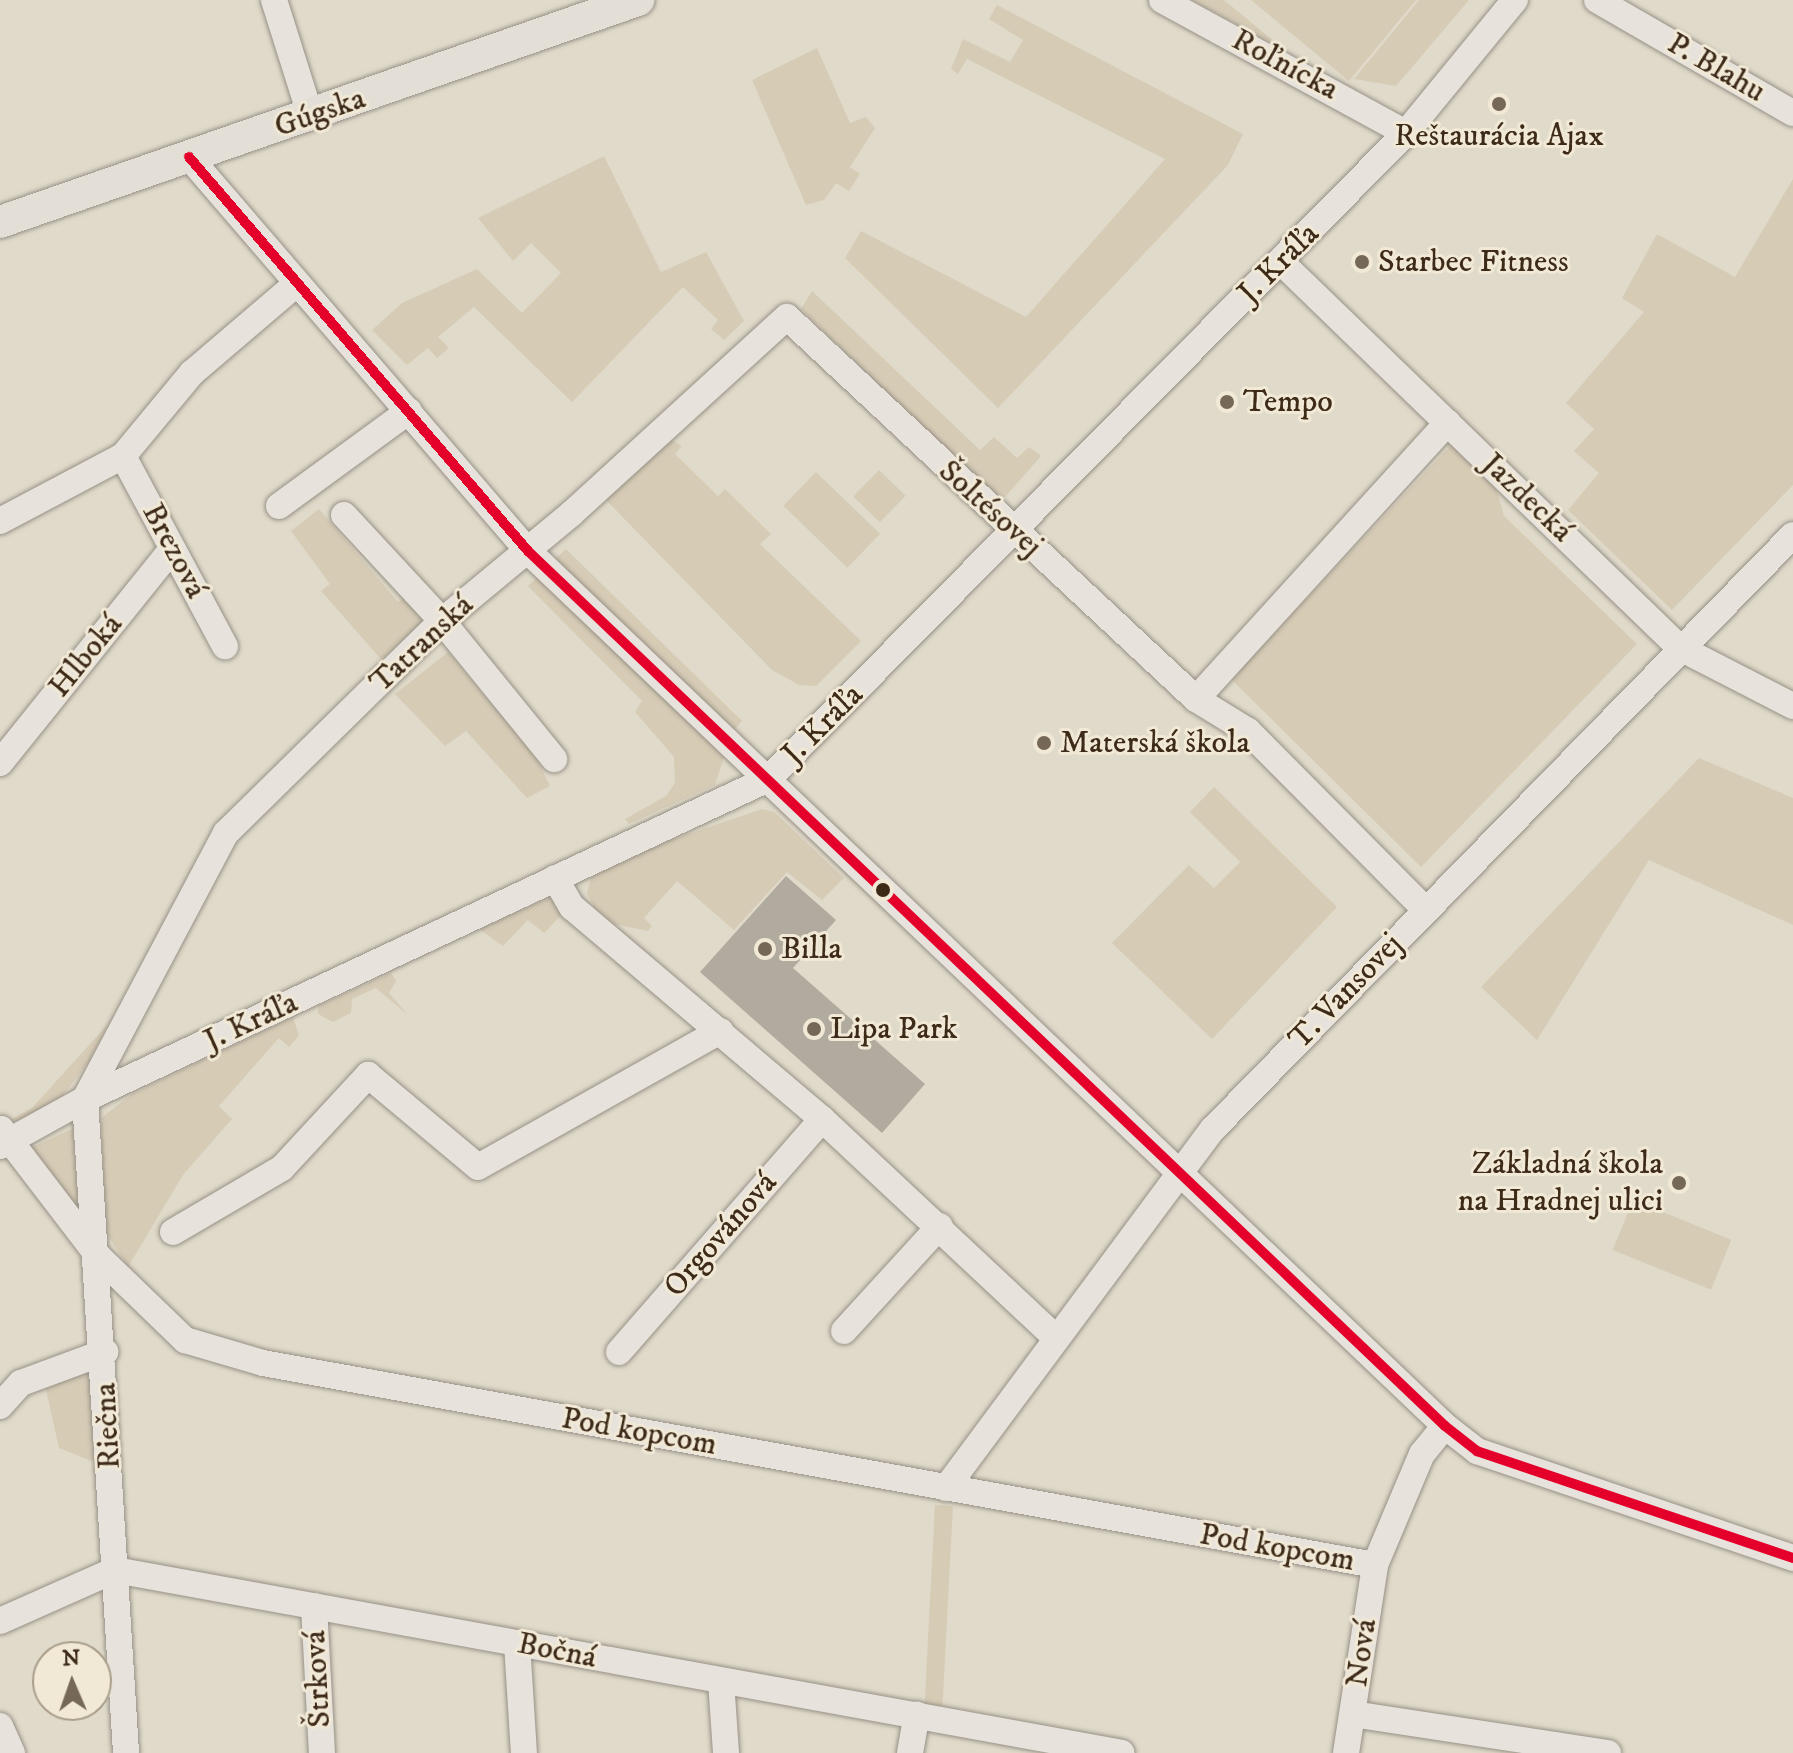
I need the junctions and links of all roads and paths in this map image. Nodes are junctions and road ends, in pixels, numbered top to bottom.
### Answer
1 (274, 0) edge
2 (638, 0) edge
3 (1162, 0) edge
4 (1515, 0) edge
5 (1597, 0) edge
6 (1793, 113) edge
7 (311, 117) junction
8 (1406, 133) junction
9 (189, 157) junction
10 (0, 222) edge
11 (1281, 262) junction
12 (295, 285) junction
13 (787, 317) joint
14 (409, 411) junction
15 (1448, 422) junction
16 (123, 456) junction
17 (279, 506) dead end
18 (344, 515) dead end
19 (0, 521) edge
20 (1012, 533) junction
21 (1793, 535) edge
22 (172, 549) junction
23 (528, 551) junction
24 (442, 621) junction
25 (225, 646) dead end
26 (1680, 648) junction
27 (1196, 699) junction
28 (1793, 706) edge
29 (554, 759) dead end
30 (0, 763) edge
31 (768, 779) junction
32 (555, 878) junction
33 (1425, 909) junction
34 (124, 1026) junction
35 (720, 1031) junction
36 (171, 1059) junction
37 (85, 1099) junction
38 (822, 1119) junction
39 (2, 1139) edge
40 (1176, 1171) junction
41 (940, 1226) junction
42 (173, 1232) dead end
43 (99, 1257) junction
44 (844, 1331) dead end
45 (1056, 1338) junction
46 (105, 1352) junction
47 (619, 1352) dead end
48 (0, 1406) edge
49 (1445, 1426) junction
50 (946, 1488) junction
51 (1793, 1558) edge
52 (1375, 1565) junction
53 (115, 1570) junction
54 (314, 1606) junction
55 (0, 1621) edge
56 (517, 1643) junction
57 (721, 1681) junction
58 (1353, 1714) junction
59 (917, 1715) junction
60 (0, 1726) edge
61 (12, 1753) edge
62 (126, 1753) edge
63 (322, 1753) edge
64 (524, 1753) edge
65 (726, 1753) edge
66 (910, 1753) edge
67 (1122, 1753) edge
68 (1346, 1753) edge
69 (1606, 1753) edge

1 - 7 street
2 - 7 main road, Gúgska
3 - 8 street, Roľnícka
4 - 8 street, J. Kráľa
5 - 6 street, P. Blahu
7 - 9 main road, Gúgska
8 - 11 street, J. Kráľa
9 - 10 main road, Gúgska
9 - 12 street
11 - 15 street, Jazdecká
11 - 20 street, J. Kráľa
12 - 14 street
12 - 16 street
13 - 20 street, Šoltésovej
13 - 23 street, Tatranská
14 - 17 street
14 - 23 street
15 - 26 street, Jazdecká
15 - 27 street
16 - 19 street
16 - 22 street, Brezová
18 - 24 street
20 - 27 street, Šoltésovej
20 - 31 street, J. Kráľa
21 - 26 street, T. Vansovej
22 - 25 street, Brezová
22 - 30 street, Hlboká
23 - 24 street, Tatranská
23 - 31 street
24 - 29 street
24 - 34 street, Tatranská
26 - 28 street, Jazdecká
26 - 33 street, T. Vansovej
27 - 33 street, Šoltésovej
31 - 32 street, J. Kráľa
31 - 40 street
32 - 35 street
32 - 36 street, J. Kráľa
33 - 40 street, T. Vansovej
34 - 36 street
34 - 37 street, Tatranská
35 - 38 street
35 - 42 street
36 - 37 street, J. Kráľa
37 - 39 street
37 - 43 street, Riečna
38 - 41 street
38 - 47 street, Orgovánová
39 - 43 street, Pod kopcom
40 - 45 street, T. Vansovej
40 - 49 street
41 - 44 street
41 - 45 street
43 - 46 street, Riečna
43 - 50 street, Pod kopcom
45 - 50 street, T. Vansovej
46 - 48 street
46 - 53 street, Riečna
49 - 51 street
49 - 52 street, Nová
50 - 52 street, Pod kopcom
52 - 58 street, Nová
53 - 54 street, Bočná
53 - 55 street
53 - 62 street, Riečna
54 - 56 street, Bočná
54 - 63 street, Štrková
56 - 57 street, Bočná
56 - 64 street
57 - 59 street, Bočná
57 - 65 street
58 - 68 street, Nová
58 - 69 street
59 - 66 street
59 - 67 street, Bočná
60 - 61 street

